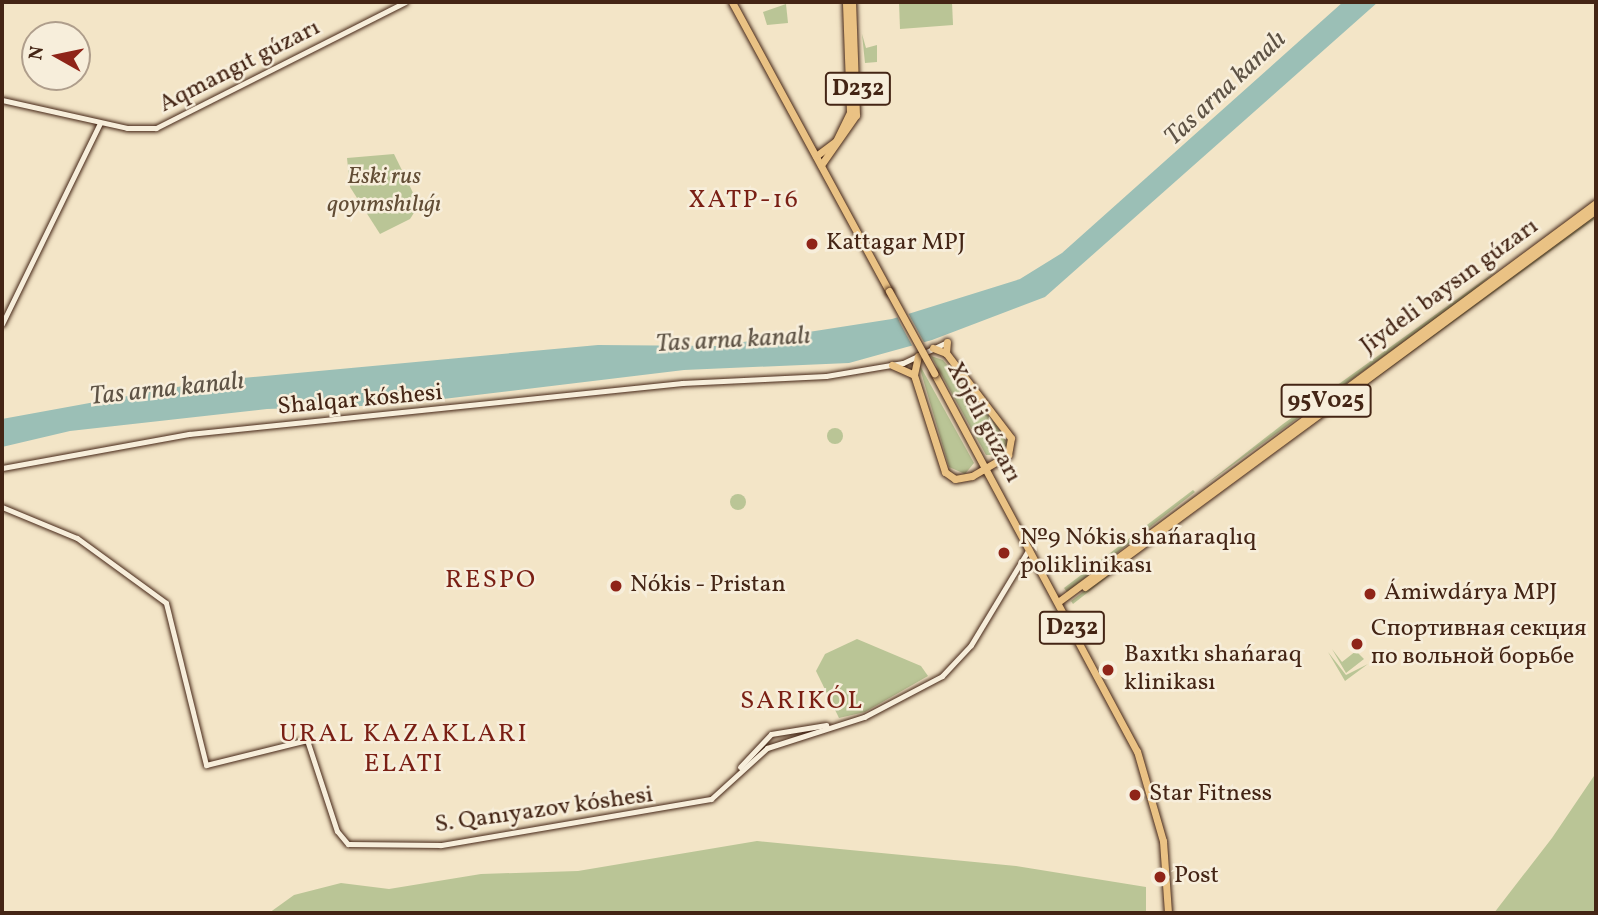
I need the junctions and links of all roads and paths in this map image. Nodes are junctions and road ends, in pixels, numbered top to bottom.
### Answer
1 (405, 2) edge
2 (732, 2) edge
3 (846, 2) edge
4 (852, 2) edge
5 (2, 100) edge
6 (100, 123) junction
7 (822, 155) junction
8 (1596, 203) edge
9 (1596, 210) edge
10 (2, 324) edge
11 (947, 342) joint
12 (933, 348) junction
13 (946, 354) junction
14 (918, 356) joint
15 (892, 365) joint
16 (911, 368) junction
17 (985, 467) junction
18 (2, 468) edge
19 (2, 507) edge
20 (1029, 549) junction
21 (1059, 604) junction
22 (836, 724) junction
23 (734, 777) junction
24 (1168, 913) edge

1 - 6 street, Aqmangıt gúzarı
2 - 7 main road, Xojeli gúzarı
3 - 7 main road, D232
4 - 7 main road, D232
5 - 6 street, Aqmangıt gúzarı
6 - 10 street
7 - 17 main road, Xojeli gúzarı / D232, bridge
8 - 21 main road, Jiydeli baysın gúzarı / 95V025
9 - 21 main road, Jiydeli baysın gúzarı / 95V025
11 - 12 street
11 - 13 main road
12 - 13 main road
12 - 14 street
13 - 17 main road
14 - 16 main road
15 - 16 main road
15 - 18 street, Shalqar kóshesi
16 - 17 main road
17 - 20 main road, Xojeli gúzarı / D232
19 - 23 street, S. Qanıyazov kóshesi
20 - 21 main road, Xojeli gúzarı / D232
20 - 22 street, S. Qanıyazov kóshesi
21 - 24 main road, Xojeli gúzarı / D232
22 - 23 street, S. Qanıyazov kóshesi
22 - 23 street, S. Qanıyazov kóshesi

